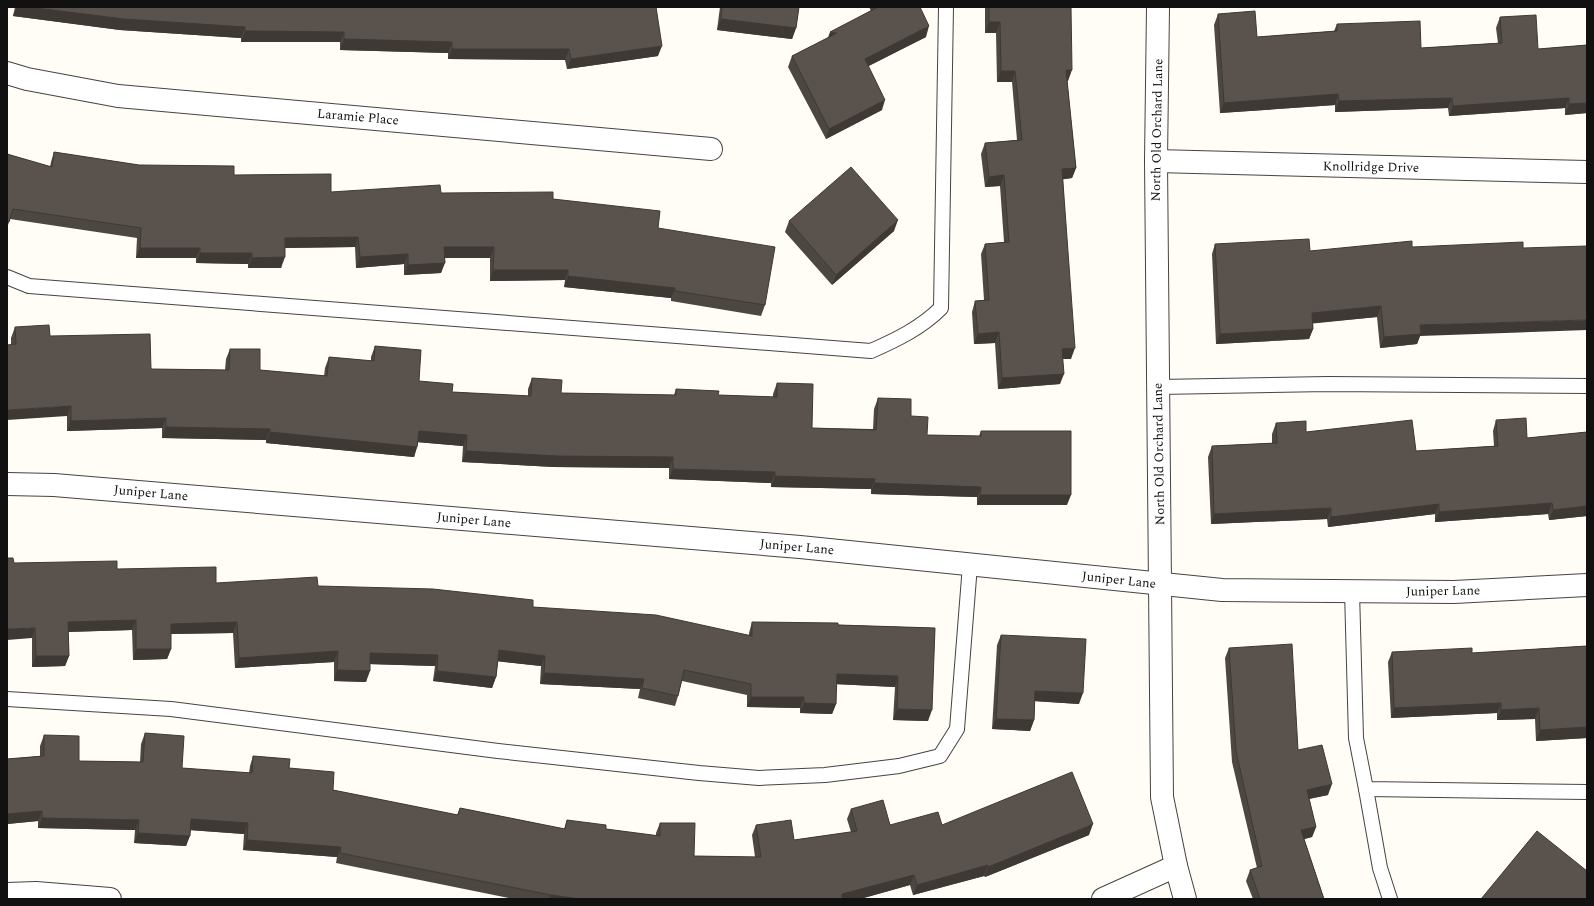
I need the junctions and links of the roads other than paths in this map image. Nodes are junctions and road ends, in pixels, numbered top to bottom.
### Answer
1 (946, 7) edge
2 (1158, 7) edge
3 (7, 73) edge
4 (711, 149) dead end
5 (1156, 161) junction
6 (1587, 172) edge
7 (7, 277) edge
8 (1158, 386) junction
9 (1587, 386) edge
10 (7, 484) edge
11 (970, 565) junction
12 (1160, 585) junction
13 (1587, 585) edge
14 (1352, 591) junction
15 (7, 699) edge
16 (1366, 789) junction
17 (1587, 792) edge
18 (1176, 866) junction
19 (7, 894) edge
20 (110, 899) edge
21 (1103, 899) edge
22 (1186, 899) edge
23 (1390, 899) edge

1 - 7 lane
2 - 5 street, North Old Orchard Lane
3 - 4 street, Laramie Place
5 - 6 street, Knollridge Drive
5 - 8 street, North Old Orchard Lane
8 - 9 lane
8 - 12 street, North Old Orchard Lane
10 - 11 street, Juniper Lane
11 - 12 street, Juniper Lane
11 - 15 lane
12 - 14 street, Juniper Lane
12 - 18 street, North Old Orchard Lane
13 - 14 street, Juniper Lane
14 - 16 lane
16 - 17 lane
16 - 23 lane
18 - 21 street
18 - 22 street, North Old Orchard Lane
19 - 20 street

